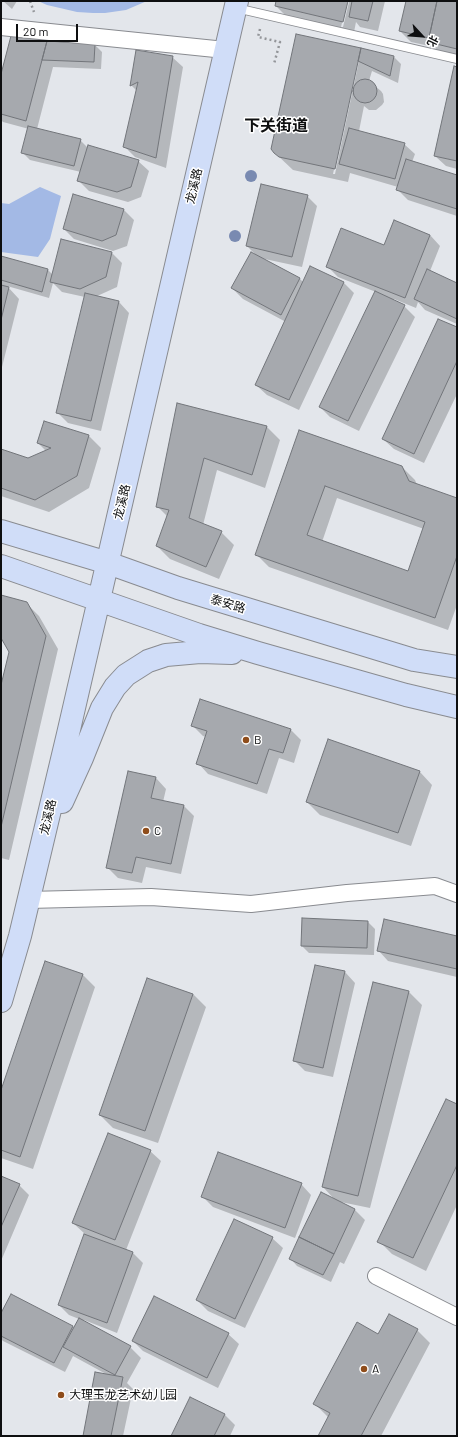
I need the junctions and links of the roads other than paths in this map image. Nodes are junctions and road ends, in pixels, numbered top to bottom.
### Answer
1 (236, 4) edge
2 (1, 27) edge
3 (225, 50) junction
4 (457, 58) edge
5 (1, 531) edge
6 (108, 563) junction
7 (1, 566) edge
8 (99, 599) junction
9 (258, 653) junction
10 (457, 667) edge
11 (457, 707) edge
12 (42, 844) junction
13 (457, 894) edge
14 (28, 900) junction
15 (1, 1001) edge
16 (376, 1276) dead end
17 (457, 1317) edge

1 - 3 street, 龙溪路
1 - 4 lane
2 - 3 street
3 - 6 street, 龙溪路
5 - 6 street, 泰安路
6 - 8 street, 龙溪路
6 - 10 street, 泰安路
7 - 8 street
8 - 9 street
8 - 12 street, 龙溪路
9 - 11 street
9 - 12 street
12 - 14 street, 龙溪路
13 - 14 street
14 - 15 street, 龙溪路
16 - 17 street

